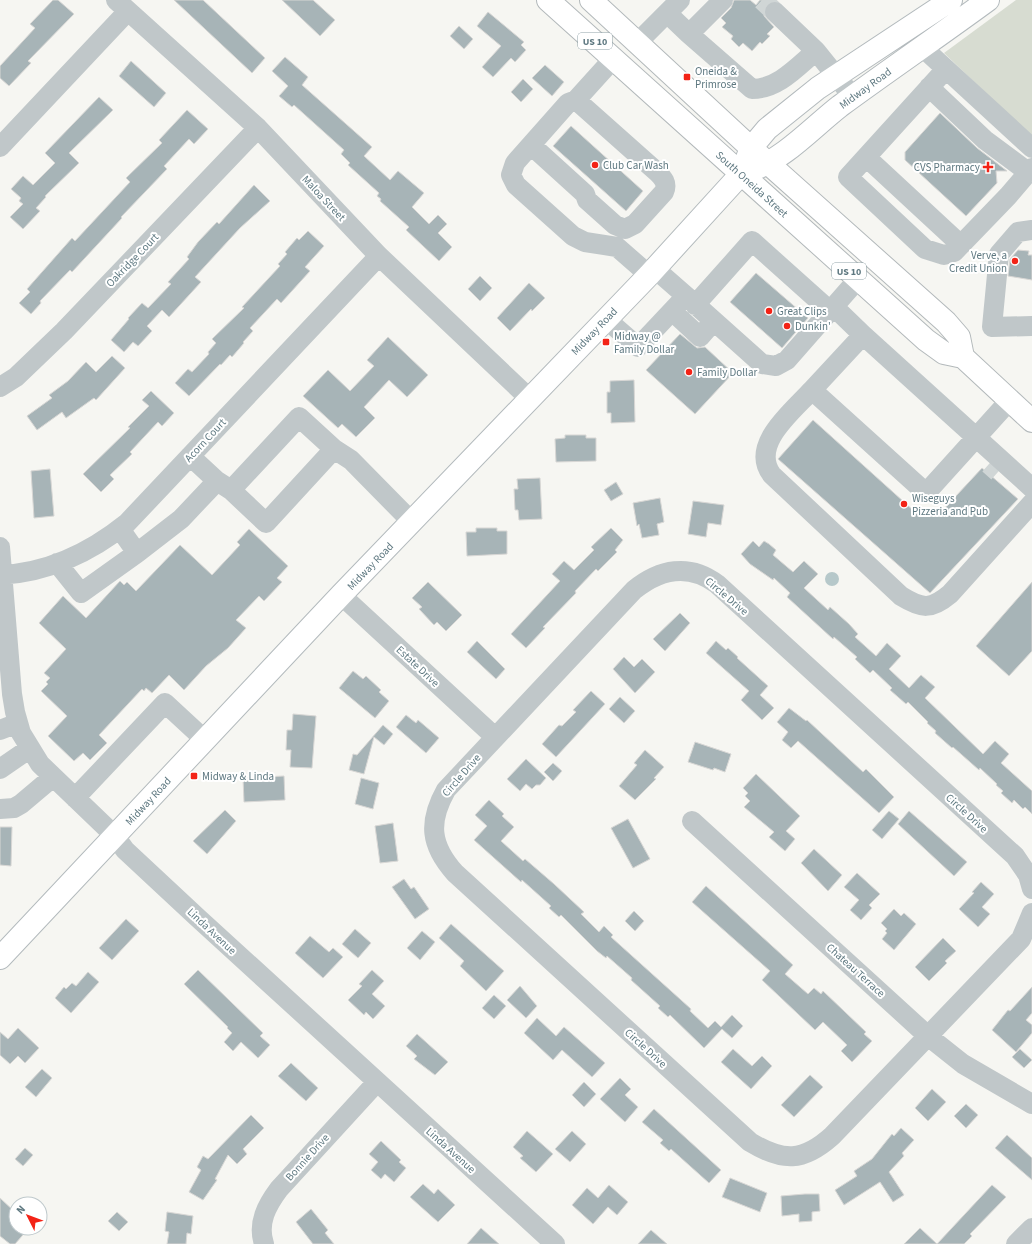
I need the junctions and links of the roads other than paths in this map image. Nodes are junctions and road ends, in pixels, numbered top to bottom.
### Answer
1 (548, 0) edge
2 (591, 0) edge
3 (723, 0) edge
4 (951, 0) edge
5 (988, 0) edge
6 (122, 5) edge
7 (674, 7) edge
8 (775, 12) tunnel mouth
9 (689, 34) junction
10 (637, 43) junction
11 (922, 47) junction
12 (816, 51) junction
13 (614, 58) junction
14 (946, 69) junction
15 (836, 77) junction
16 (929, 87) junction
17 (853, 97) junction
18 (576, 100) junction
19 (258, 128) junction
20 (531, 145) junction
21 (0, 147) edge
22 (751, 148) junction
23 (1032, 148) edge
24 (866, 157) junction
25 (769, 162) junction
26 (1030, 170) edge
27 (741, 174) junction
28 (1032, 230) edge
29 (961, 245) junction
30 (379, 256) junction
31 (652, 272) junction
32 (858, 279) junction
33 (690, 300) junction
34 (672, 311) junction
35 (827, 313) junction
36 (606, 319) junction
37 (1032, 326) edge
38 (720, 328) junction
39 (863, 335) junction
40 (963, 357) junction
41 (0, 387) edge
42 (812, 390) junction
43 (530, 399) junction
44 (1010, 400) junction
45 (1031, 419) edge
46 (334, 449) junction
47 (988, 455) junction
48 (190, 456) junction
49 (1026, 483) edge
50 (224, 485) junction
51 (1032, 502) edge
52 (412, 522) junction
53 (120, 529) junction
54 (0, 547) edge
55 (137, 553) junction
56 (57, 563) junction
57 (1, 575) edge
58 (341, 595) junction
59 (9, 726) edge
60 (494, 738) junction
61 (205, 740) junction
62 (29, 749) junction
63 (0, 769) edge
64 (53, 776) junction
65 (75, 798) junction
66 (0, 809) edge
67 (692, 821) dead end
68 (115, 836) junction
69 (1032, 889) edge
70 (1032, 914) edge
71 (0, 958) edge
72 (929, 1037) junction
73 (377, 1082) junction
74 (1032, 1104) edge
75 (1032, 1228) edge
76 (264, 1244) edge
77 (555, 1244) edge
78 (1016, 1244) edge

1 - 13 main road, South Oneida Street / US 10
2 - 10 main road, US 10
3 - 9 street
4 - 15 main road, Midway Road
5 - 11 main road, Midway Road
6 - 19 street, Maloa Street
6 - 21 street
7 - 9 street
7 - 10 street
8 - 12 street
9 - 12 street
10 - 22 main road, US 10
11 - 14 street
11 - 17 main road, Midway Road
12 - 15 street
13 - 18 street
13 - 27 main road, South Oneida Street / US 10
14 - 16 street
14 - 23 street
15 - 17 street
15 - 22 main road, Midway Road
16 - 24 street
16 - 26 street
17 - 25 main road, Midway Road
18 - 20 street
18 - 20 street
19 - 30 street, Maloa Street
19 - 41 street, Oakridge Court
20 - 31 street
22 - 25 main road, US 10
22 - 27 main road, Midway Road
24 - 29 street
24 - 29 street
25 - 27 main road, Midway Road
25 - 40 main road, US 10
26 - 29 street
27 - 31 main road, Midway Road
27 - 32 main road, South Oneida Street / US 10
28 - 37 street
30 - 43 street, Maloa Street
30 - 48 street, Acorn Court
31 - 33 street
31 - 36 main road, Midway Road
32 - 35 street
32 - 40 main road, South Oneida Street / US 10
33 - 34 street
33 - 35 street
33 - 38 street
34 - 36 street
34 - 38 street
35 - 38 street
35 - 39 street
36 - 43 main road, Midway Road
39 - 42 street
39 - 47 street
40 - 44 main road, South Oneida Street / US 10
42 - 47 street
42 - 51 street
43 - 52 main road, Midway Road
44 - 45 main road, South Oneida Street / US 10
44 - 47 street
46 - 50 street
46 - 50 street
46 - 52 street
47 - 49 street
47 - 49 street
48 - 50 street
48 - 53 street, Acorn Court
50 - 55 street
52 - 58 main road, Midway Road
53 - 55 street
53 - 56 street, Acorn Court
54 - 57 street, Linda Avenue
55 - 56 street
56 - 57 street, Acorn Court
57 - 59 street, Linda Avenue
58 - 60 street, Estate Drive
58 - 61 main road, Midway Road
59 - 62 street, Linda Avenue
60 - 69 street, Circle Drive
60 - 72 street, Circle Drive
61 - 65 street
61 - 68 main road, Midway Road
62 - 63 street
62 - 64 street, Linda Avenue
64 - 65 street, Linda Avenue
64 - 66 street
65 - 68 street, Linda Avenue
67 - 72 street, Chateau Terrace
68 - 71 main road, Midway Road
68 - 73 street, Linda Avenue
70 - 72 street, Circle Drive
72 - 74 street, Chateau Terrace
73 - 76 street, Bonnie Drive
73 - 77 street, Linda Avenue
75 - 78 street

